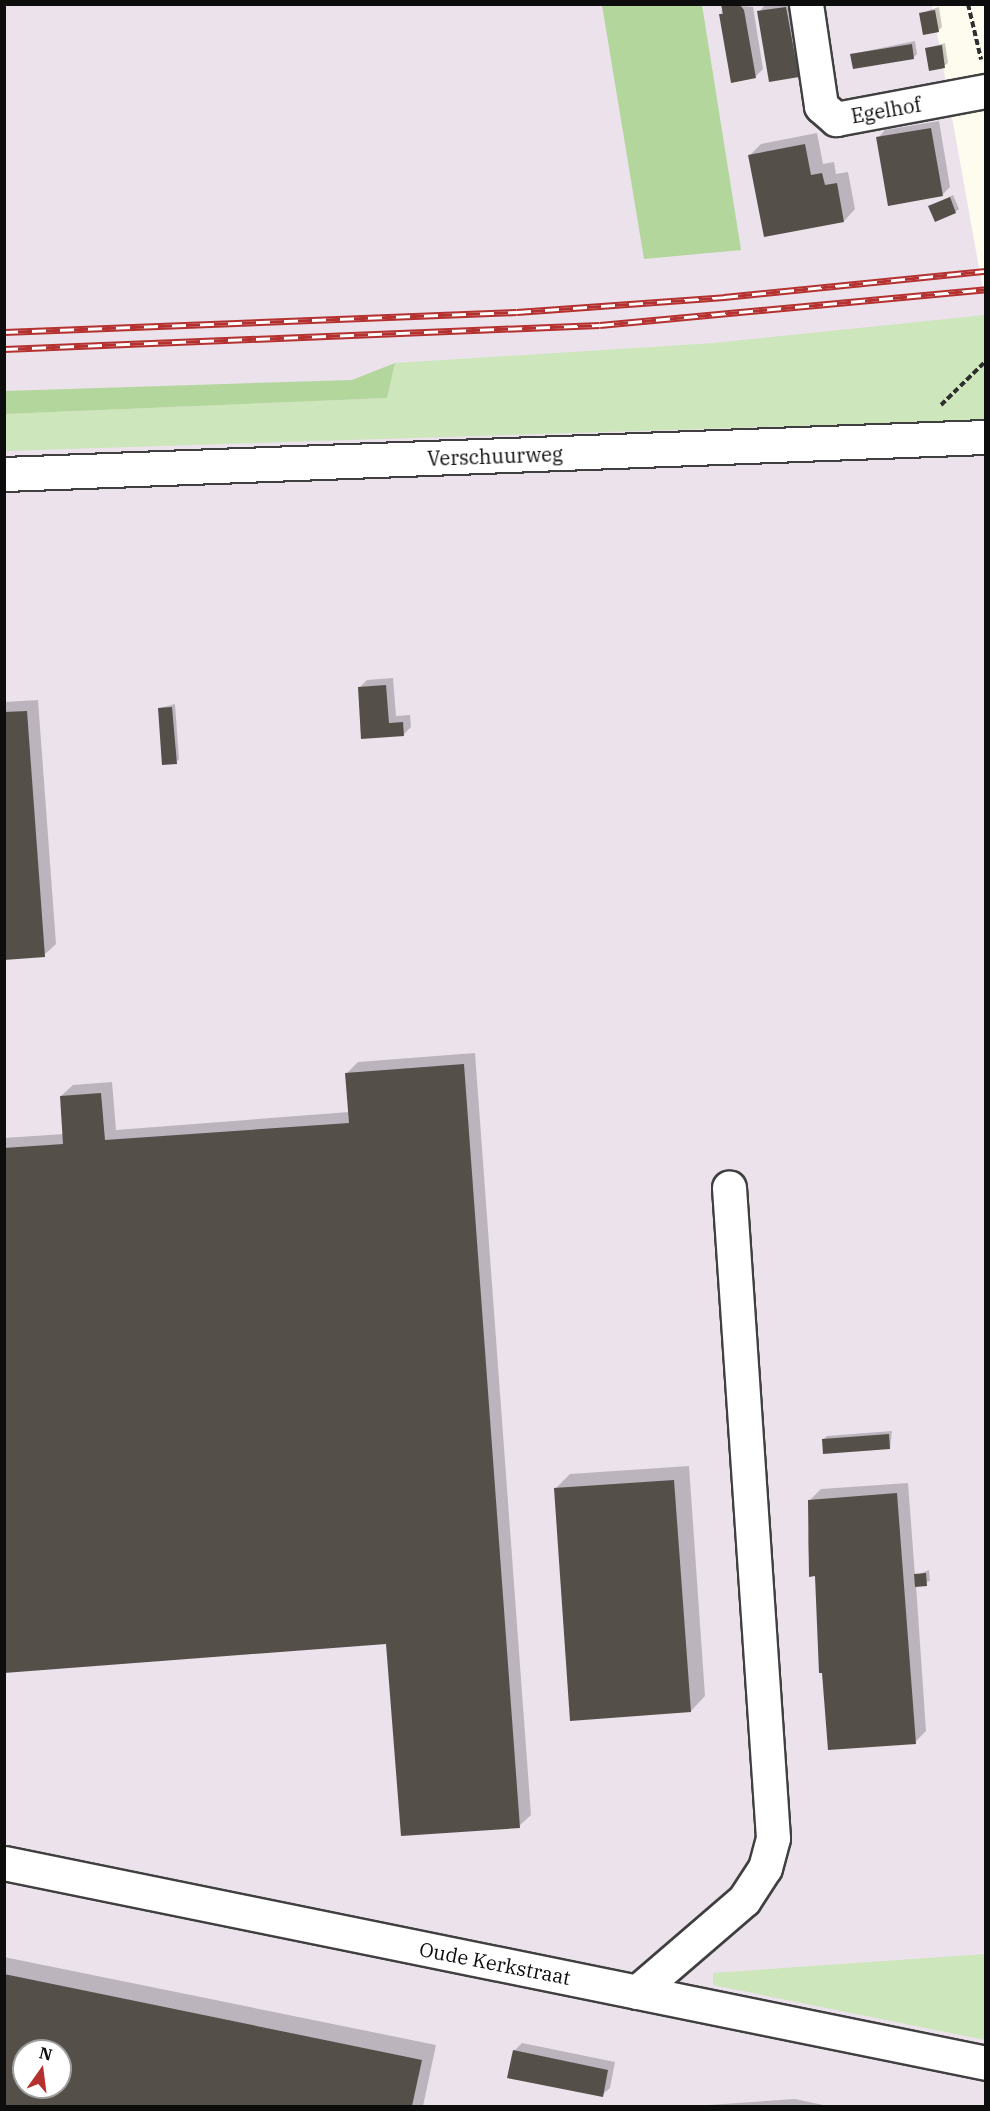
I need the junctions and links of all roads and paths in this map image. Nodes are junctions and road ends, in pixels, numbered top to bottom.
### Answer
1 (806, 4) edge
2 (968, 4) edge
3 (984, 80) edge
4 (986, 361) edge
5 (986, 437) edge
6 (942, 439) junction
7 (4, 474) edge
8 (729, 1187) dead end
9 (4, 1863) edge
10 (638, 1992) junction
11 (986, 2063) edge

1 - 3 street, Egelhof
2 - 3 path
4 - 6 path
5 - 6 street, Verschuurweg
6 - 7 street, Verschuurweg
8 - 10 street
9 - 10 street, Oude Kerkstraat
10 - 11 street, Oude Kerkstraat

